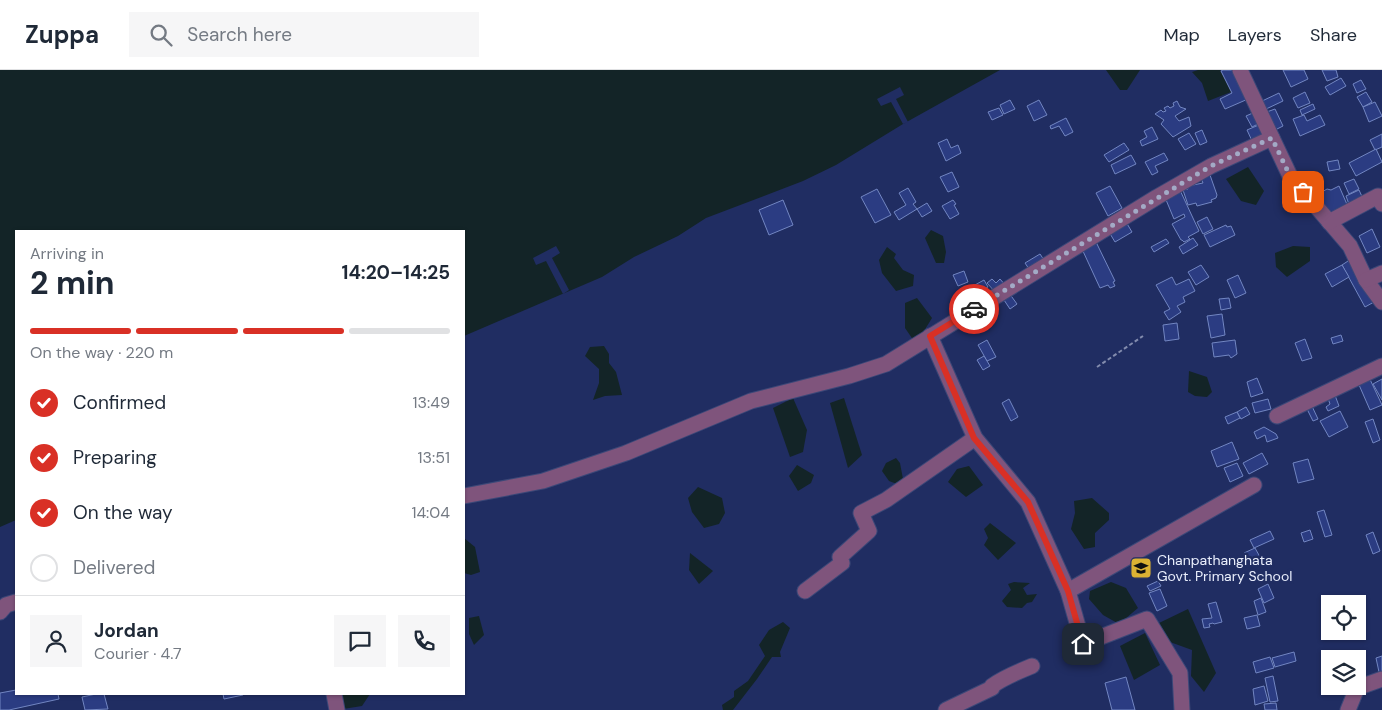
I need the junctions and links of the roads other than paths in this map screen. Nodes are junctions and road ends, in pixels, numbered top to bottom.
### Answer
1 (1240, 70) edge
2 (1272, 138) junction
3 (1382, 204) edge
4 (1329, 222) junction
5 (1382, 273) edge
6 (1366, 280) junction
7 (1382, 302) edge
8 (930, 336) junction
9 (1382, 366) edge
10 (1277, 416) dead end
11 (974, 438) junction
12 (1254, 485) dead end
13 (465, 496) edge
14 (805, 591) dead end
15 (1068, 591) junction
16 (15, 602) edge
17 (0, 612) edge
18 (1032, 666) dead end
19 (1382, 679) edge
20 (334, 695) edge
21 (337, 710) edge
22 (946, 710) edge
23 (1182, 710) edge
24 (1348, 710) edge

1 - 2 street
2 - 4 street
2 - 8 street
3 - 4 street
4 - 6 street
5 - 6 street
6 - 7 street
8 - 11 street
8 - 13 street
9 - 10 street
11 - 14 street
11 - 15 street
12 - 15 street
15 - 23 street
16 - 17 street
18 - 22 street
19 - 24 street
20 - 21 street

